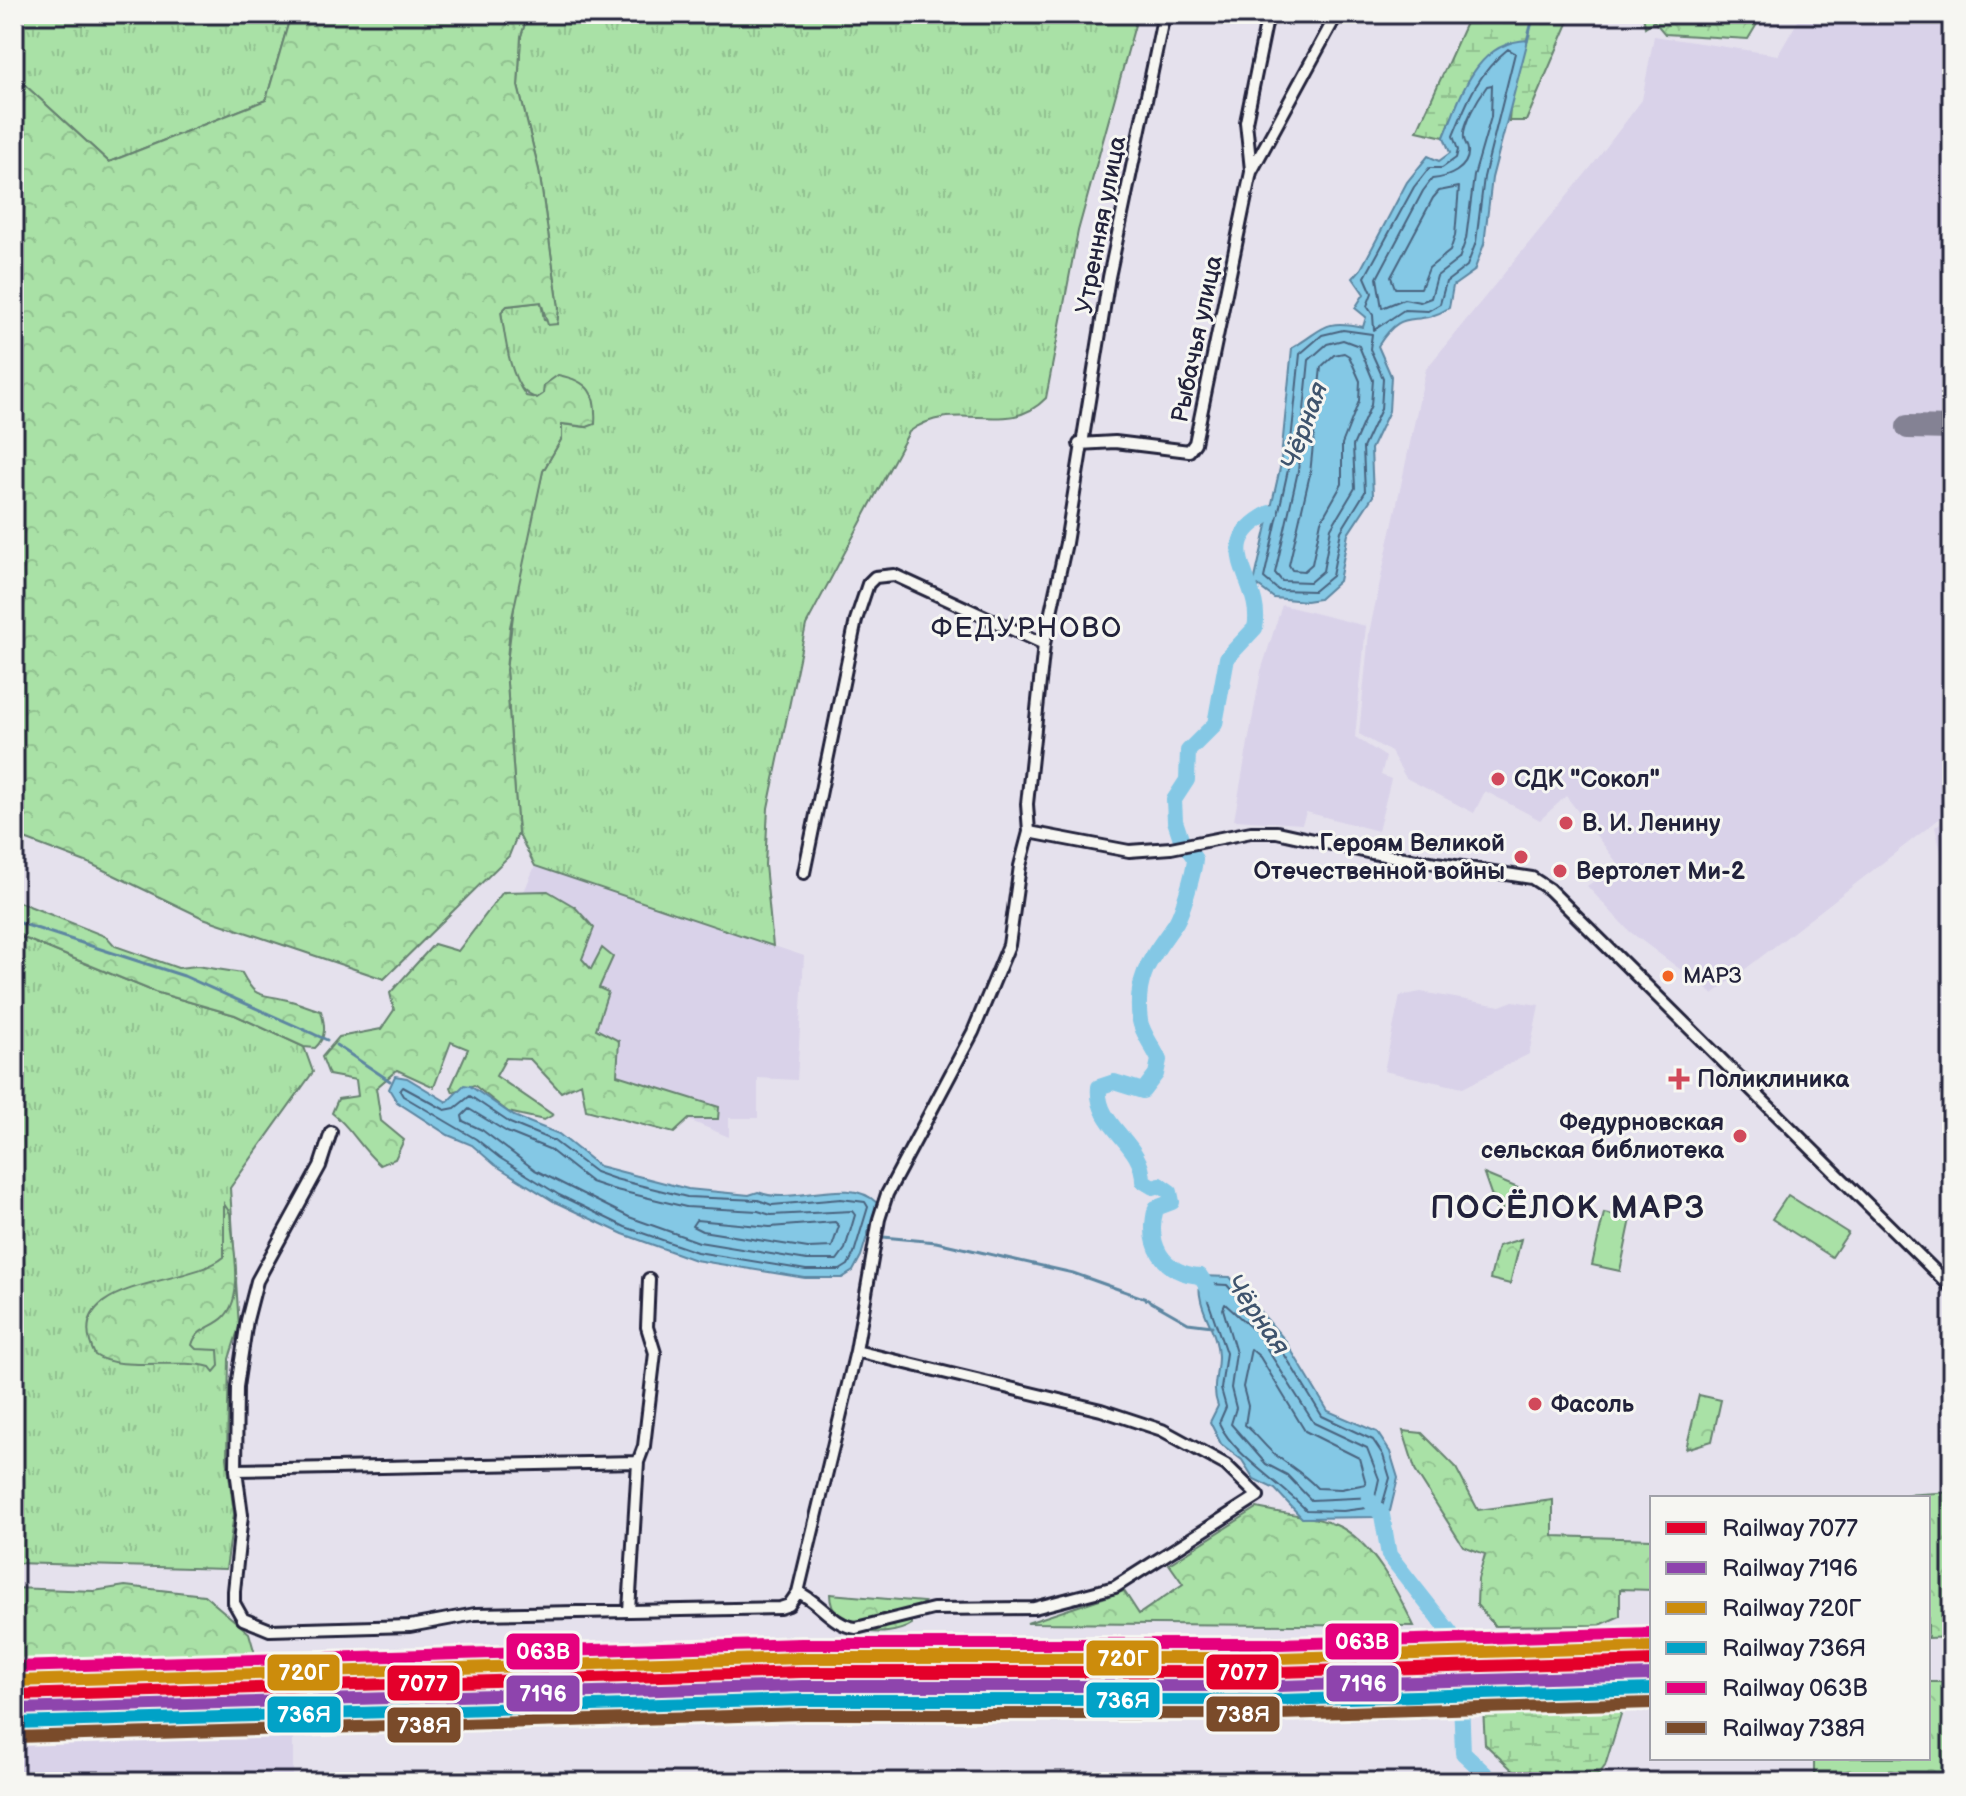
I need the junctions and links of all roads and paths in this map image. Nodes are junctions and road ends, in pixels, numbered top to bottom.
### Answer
1 (1164, 14) edge
2 (1268, 14) edge
3 (1337, 14) edge
4 (1251, 172) junction
5 (1079, 444) junction
6 (1044, 644) junction
7 (1029, 832) junction
8 (804, 873) dead end
9 (331, 1132) dead end
10 (649, 1279) dead end
11 (1952, 1288) edge
12 (856, 1351) junction
13 (638, 1462) junction
14 (236, 1470) junction
15 (798, 1592) junction
16 (629, 1611) junction

1 - 5 street, Утренняя улица
2 - 4 street
3 - 4 street
4 - 5 street, Рыбачья улица
5 - 6 street, Утренняя улица
6 - 7 street, Утренняя улица
6 - 8 street
7 - 11 street
7 - 12 street, Утренняя улица
9 - 14 street
10 - 13 street
12 - 15 street, Утренняя улица
12 - 15 street
13 - 14 street
13 - 16 street
14 - 16 street
15 - 16 street

